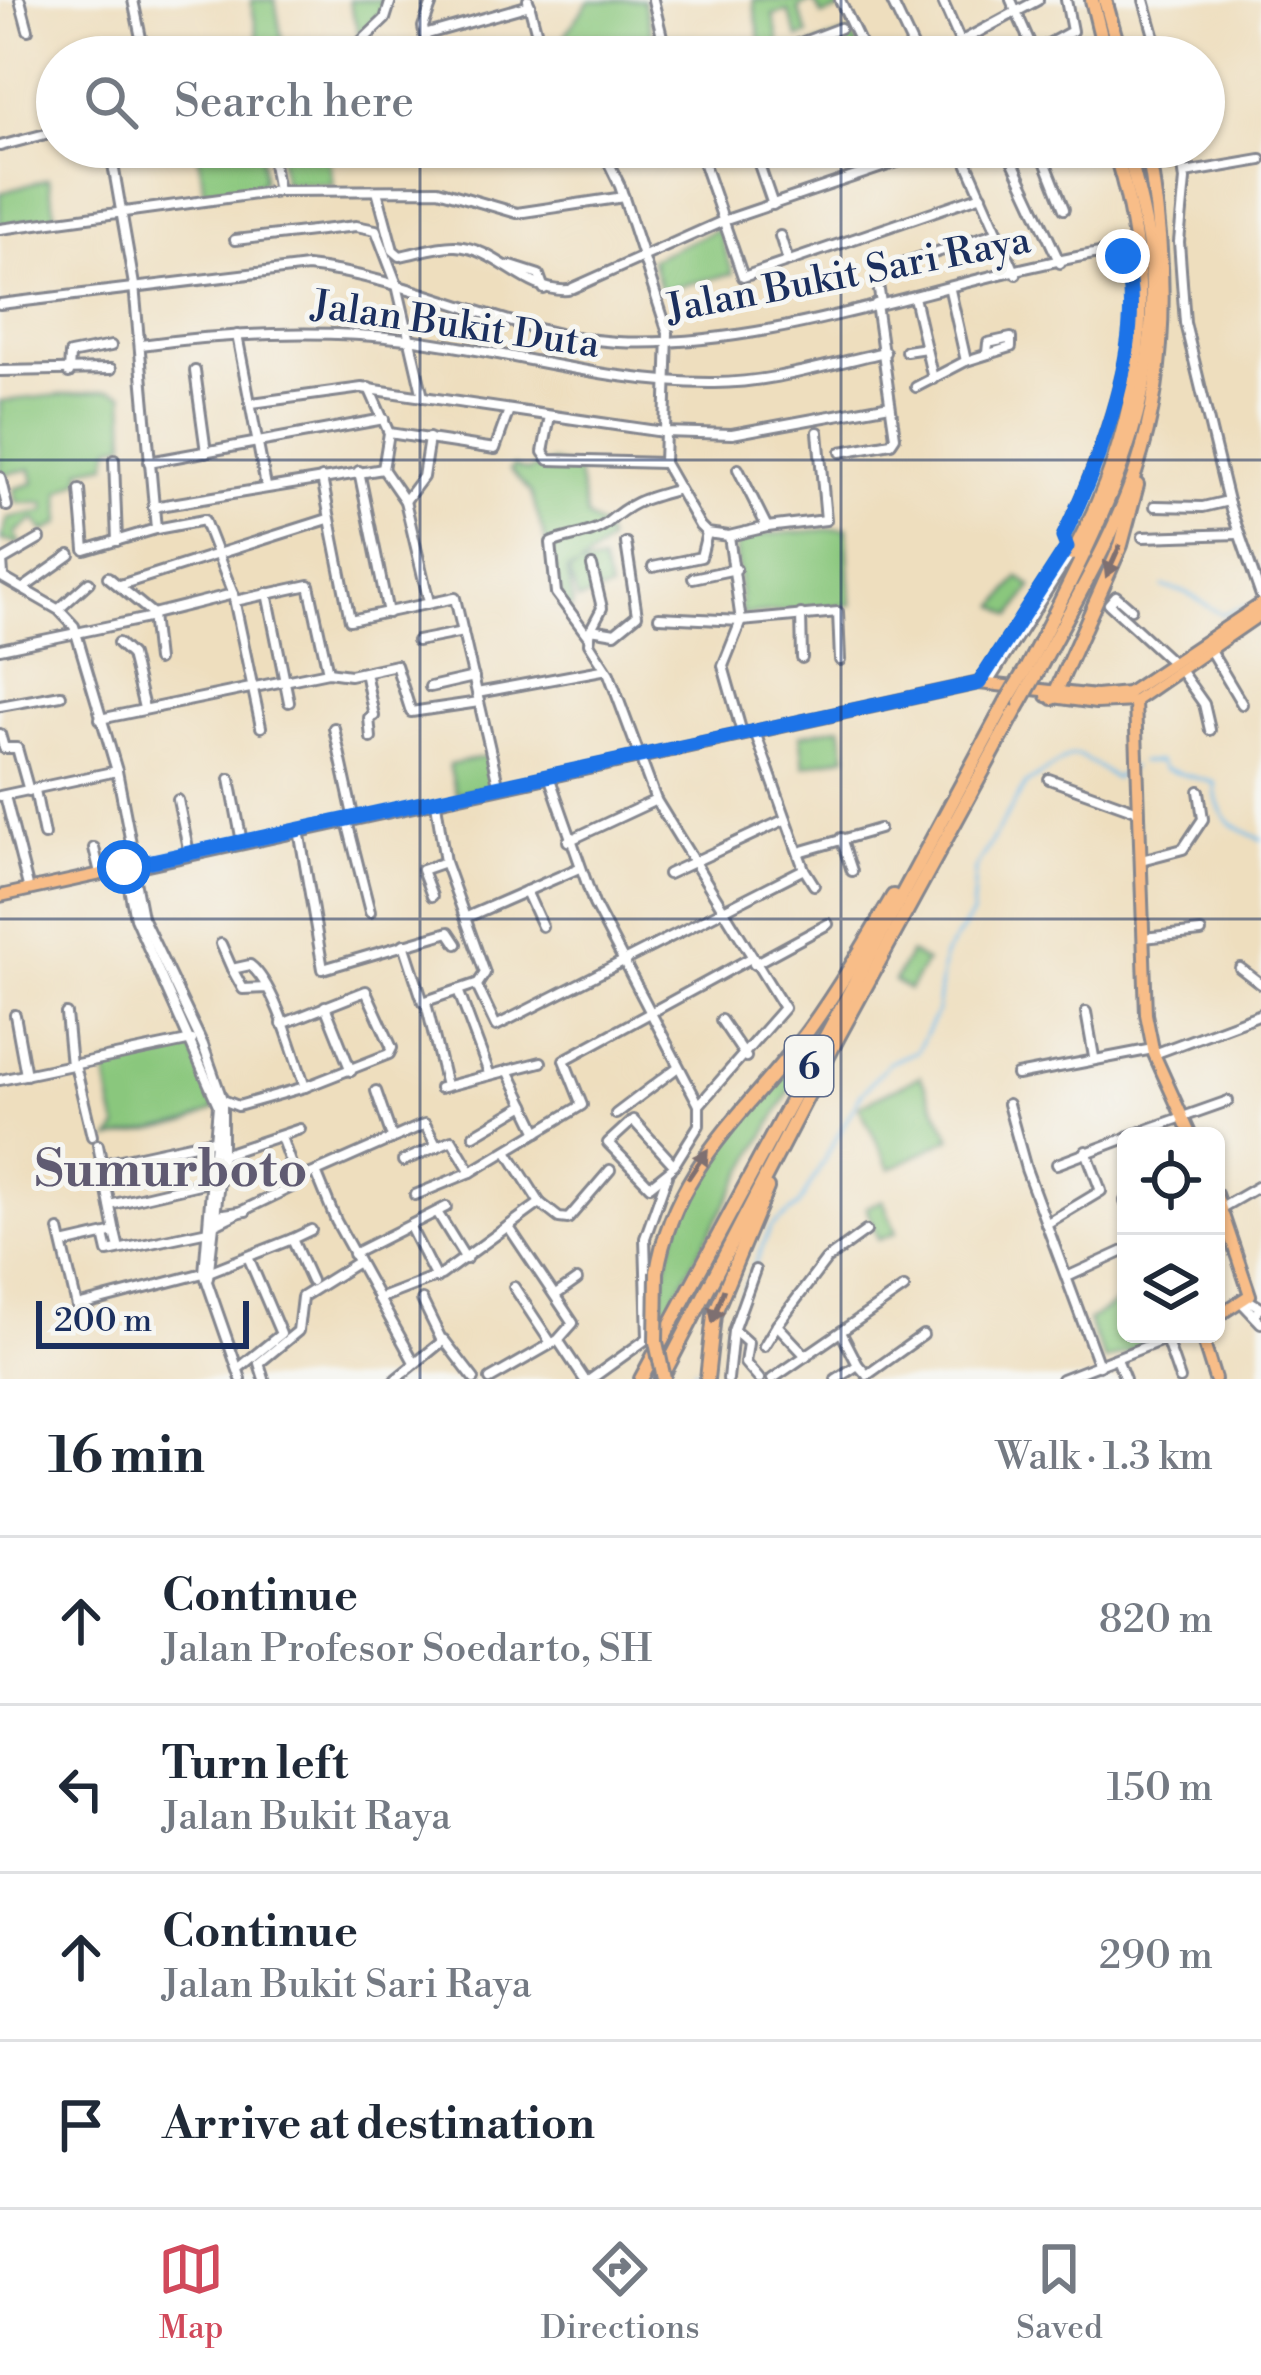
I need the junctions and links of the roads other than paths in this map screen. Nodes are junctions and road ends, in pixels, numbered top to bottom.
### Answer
1 (20, 0) edge
2 (133, 0) edge
3 (392, 0) edge
4 (433, 0) edge
5 (653, 0) edge
6 (840, 0) edge
7 (892, 0) edge
8 (943, 0) edge
9 (1011, 0) edge
10 (1038, 0) edge
11 (1066, 0) edge
12 (1144, 0) edge
13 (529, 3) edge
14 (1097, 3) edge
15 (1017, 13) junction
16 (840, 28) dead end
17 (28, 30) dead end
18 (424, 35) joint
19 (141, 36) edge
20 (367, 36) edge
21 (538, 36) edge
22 (661, 36) edge
23 (819, 36) edge
24 (857, 36) edge
25 (909, 36) edge
26 (958, 36) edge
27 (972, 36) edge
28 (1025, 36) edge
29 (1065, 36) edge
30 (1096, 36) edge
31 (1102, 36) edge
32 (1112, 36) edge
33 (1154, 36) edge
34 (36, 137) edge
35 (0, 146) edge
36 (1261, 160) edge
37 (1225, 166) edge
38 (114, 168) edge
39 (274, 168) edge
40 (611, 168) edge
41 (705, 168) edge
42 (761, 168) edge
43 (881, 168) edge
44 (969, 168) edge
45 (1016, 168) edge
46 (1051, 168) edge
47 (1118, 168) edge
48 (1132, 168) edge
49 (1150, 168) edge
50 (1183, 168) edge
51 (1214, 168) edge
52 (1184, 173) junction
53 (376, 190) junction
54 (278, 191) junction
55 (982, 196) junction
56 (624, 197) junction
57 (773, 206) junction
58 (1064, 209) dead end
59 (124, 213) junction
60 (723, 221) junction
61 (0, 229) edge
62 (998, 232) junction
63 (780, 236) dead end
64 (235, 240) dead end
65 (643, 257) junction
66 (788, 261) junction
67 (1060, 263) junction
68 (1016, 274) junction
69 (134, 285) junction
70 (397, 285) junction
71 (950, 290) junction
72 (914, 297) junction
73 (0, 304) edge
74 (879, 304) junction
75 (237, 335) junction
76 (409, 340) junction
77 (669, 341) junction
78 (141, 345) junction
79 (111, 346) dead end
80 (926, 348) junction
81 (906, 351) dead end
82 (885, 352) junction
83 (987, 353) dead end
84 (966, 362) junction
85 (111, 369) dead end
86 (0, 371) edge
87 (195, 371) dead end
88 (69, 373) junction
89 (933, 379) junction
90 (666, 382) junction
91 (916, 387) dead end
92 (369, 388) junction
93 (423, 398) junction
94 (252, 403) junction
95 (890, 405) junction
96 (509, 410) junction
97 (550, 416) junction
98 (383, 419) junction
99 (663, 432) junction
100 (818, 432) dead end
101 (389, 433) junction
102 (429, 438) junction
103 (259, 443) junction
104 (1142, 448) junction
105 (206, 452) junction
106 (841, 452) dead end
107 (114, 460) dead end
108 (149, 462) junction
109 (664, 463) junction
110 (383, 469) junction
111 (738, 470) dead end
112 (359, 471) junction
113 (0, 477) edge
114 (322, 478) junction
115 (266, 486) junction
116 (80, 490) dead end
117 (676, 490) junction
118 (405, 501) junction
119 (1228, 501) junction
120 (7, 506) dead end
121 (1155, 506) dead end
122 (153, 507) junction
123 (328, 518) junction
124 (767, 527) junction
125 (156, 529) junction
126 (707, 533) junction
127 (1238, 534) junction
128 (729, 536) junction
129 (1143, 537) dead end
130 (40, 539) dead end
131 (117, 541) junction
132 (626, 543) dead end
133 (1069, 550) junction
134 (221, 554) junction
135 (70, 555) dead end
136 (592, 566) dead end
137 (653, 567) dead end
138 (736, 569) junction
139 (2, 576) edge
140 (108, 577) dead end
141 (693, 578) dead end
142 (89, 582) dead end
143 (120, 585) junction
144 (25, 587) junction
145 (267, 593) junction
146 (234, 597) junction
147 (429, 602) junction
148 (1257, 608) edge
149 (1132, 609) dead end
150 (58, 610) junction
151 (388, 613) junction
152 (801, 614) junction
153 (151, 616) junction
154 (659, 617) dead end
155 (741, 621) junction
156 (463, 632) junction
157 (590, 633) junction
158 (74, 636) junction
159 (418, 641) dead end
160 (118, 643) dead end
161 (0, 649) edge
162 (1209, 649) junction
163 (802, 658) dead end
164 (157, 660) dead end
165 (841, 660) dead end
166 (1177, 667) junction
167 (1032, 669) junction
168 (602, 670) junction
169 (328, 672) junction
170 (365, 672) junction
171 (474, 677) junction
172 (285, 681) junction
173 (983, 683) junction
174 (430, 687) dead end
175 (253, 688) junction
176 (1055, 693) junction
177 (62, 694) dead end
178 (478, 697) junction
179 (1135, 700) junction
180 (289, 702) dead end
181 (1013, 703) junction
182 (1242, 704) dead end
183 (0, 706) edge
184 (144, 708) junction
185 (100, 719) junction
186 (261, 727) dead end
187 (334, 728) dead end
188 (1210, 730) dead end
189 (748, 731) junction
190 (0, 734) edge
191 (371, 738) dead end
192 (640, 755) junction
193 (978, 755) junction
194 (117, 771) junction
195 (550, 776) junction
196 (230, 779) dead end
197 (1049, 779) dead end
198 (499, 788) junction
199 (32, 790) junction
200 (1199, 790) dead end
201 (3, 796) edge
202 (178, 800) dead end
203 (656, 800) junction
204 (436, 803) junction
205 (1138, 812) junction
206 (786, 819) junction
207 (351, 821) junction
208 (879, 829) dead end
209 (299, 830) junction
210 (44, 835) dead end
211 (842, 838) junction
212 (568, 841) junction
213 (242, 842) junction
214 (94, 848) dead end
215 (799, 852) junction
216 (189, 853) junction
217 (1139, 860) junction
218 (445, 862) junction
219 (692, 862) junction
220 (130, 865) junction
221 (579, 868) junction
222 (804, 869) junction
223 (852, 871) dead end
224 (100, 873) junction
225 (668, 874) dead end
226 (814, 885) dead end
227 (29, 890) junction
228 (526, 891) junction
229 (0, 896) edge
230 (432, 896) dead end
231 (370, 911) dead end
232 (724, 914) junction
233 (465, 917) junction
234 (828, 924) dead end
235 (542, 926) dead end
236 (451, 932) junction
237 (1201, 932) dead end
238 (1142, 938) junction
239 (221, 944) dead end
240 (404, 944) junction
241 (457, 944) dead end
242 (753, 961) junction
243 (624, 964) junction
244 (1240, 968) dead end
245 (232, 969) junction
246 (477, 985) junction
247 (1261, 985) edge
248 (267, 988) junction
249 (458, 990) junction
250 (426, 1003) junction
251 (325, 1006) junction
252 (1086, 1012) dead end
253 (66, 1014) dead end
254 (1261, 1014) edge
255 (15, 1015) dead end
256 (650, 1016) junction
257 (721, 1020) dead end
258 (282, 1024) junction
259 (196, 1039) junction
260 (1154, 1052) junction
261 (746, 1057) junction
262 (1094, 1057) junction
263 (541, 1062) dead end
264 (73, 1065) junction
265 (678, 1067) junction
266 (508, 1070) junction
267 (351, 1071) junction
268 (489, 1073) junction
269 (26, 1075) junction
270 (1017, 1075) dead end
271 (0, 1080) edge
272 (214, 1080) junction
273 (305, 1088) junction
274 (376, 1091) dead end
275 (222, 1099) junction
276 (1228, 1101) dead end
277 (1008, 1104) dead end
278 (525, 1105) junction
279 (699, 1105) junction
280 (616, 1114) dead end
281 (1181, 1115) junction
282 (795, 1121) junction
283 (1152, 1127) edge
284 (1187, 1127) edge
285 (300, 1129) dead end
286 (538, 1132) junction
287 (474, 1135) dead end
288 (281, 1137) junction
289 (392, 1137) junction
290 (220, 1139) junction
291 (1117, 1140) edge
292 (437, 1147) junction
293 (507, 1151) junction
294 (1086, 1151) junction
295 (222, 1155) junction
296 (403, 1161) dead end
297 (102, 1164) junction
298 (1057, 1164) dead end
299 (672, 1168) junction
300 (610, 1171) dead end
301 (316, 1172) junction
302 (471, 1172) junction
303 (300, 1178) junction
304 (212, 1181) junction
305 (1261, 1185) edge
306 (415, 1195) dead end
307 (540, 1203) junction
308 (110, 1205) junction
309 (1225, 1206) edge
310 (212, 1223) junction
311 (1046, 1224) junction
312 (508, 1226) junction
313 (1225, 1226) edge
314 (410, 1227) junction
315 (59, 1230) dead end
316 (311, 1230) dead end
317 (866, 1231) dead end
318 (116, 1232) junction
319 (104, 1235) junction
320 (292, 1239) junction
321 (62, 1244) junction
322 (119, 1249) junction
323 (1117, 1254) edge
324 (356, 1258) junction
325 (466, 1258) junction
326 (249, 1259) junction
327 (755, 1270) dead end
328 (207, 1274) junction
329 (1067, 1277) junction
330 (436, 1278) junction
331 (577, 1280) dead end
332 (310, 1281) dead end
333 (514, 1287) dead end
334 (904, 1288) dead end
335 (556, 1294) junction
336 (1250, 1297) edge
337 (378, 1299) junction
338 (422, 1300) dead end
339 (77, 1306) junction
340 (1259, 1315) edge
341 (81, 1323) dead end
342 (777, 1325) junction
343 (841, 1332) junction
344 (738, 1334) dead end
345 (923, 1335) dead end
346 (442, 1341) junction
347 (554, 1341) junction
348 (1156, 1343) edge
349 (1167, 1343) edge
350 (1204, 1343) edge
351 (764, 1346) dead end
352 (806, 1356) junction
353 (1117, 1359) junction
354 (414, 1361) junction
355 (858, 1365) junction
356 (1096, 1367) junction
357 (239, 1368) junction
358 (241, 1379) edge
359 (264, 1379) edge
360 (396, 1379) edge
361 (475, 1379) edge
362 (490, 1379) edge
363 (587, 1379) edge
364 (641, 1379) edge
365 (663, 1379) edge
366 (707, 1379) edge
367 (728, 1379) edge
368 (759, 1379) edge
369 (772, 1379) edge
370 (836, 1379) edge
371 (1062, 1379) edge
372 (1097, 1379) edge
373 (1125, 1379) edge
374 (1180, 1379) edge
375 (1215, 1379) edge

1 - 17 street
2 - 19 street
3 - 20 street
4 - 18 street
5 - 22 street
6 - 24 street
7 - 25 street
8 - 26 street
9 - 15 street
10 - 15 street
11 - 29 street
12 - 33 street
13 - 18 street
13 - 21 street
14 - 30 highway
14 - 31 highway
14 - 32 highway
15 - 27 street
15 - 28 street
16 - 23 street
34 - 35 street
36 - 37 street
38 - 59 street
39 - 54 street
40 - 56 street
41 - 60 street
42 - 57 street
43 - 57 street
44 - 55 street
45 - 67 street
46 - 58 street
47 - 133 highway
48 - 167 highway, 6
49 - 104 highway, 6
50 - 52 street
51 - 52 street
52 - 119 street
53 - 54 street
53 - 56 street
53 - 65 street
54 - 59 street
55 - 62 street
55 - 66 street
56 - 65 street
57 - 60 street
59 - 61 street
59 - 69 street
60 - 65 street
60 - 66 street
62 - 68 street
62 - 74 street
63 - 66 street
64 - 70 street
65 - 77 street
67 - 68 street, Jalan Bukit Sari Raya
67 - 133 street, Jalan Bukit Sari Raya
68 - 71 street, Jalan Bukit Sari Raya
69 - 70 street, Jalan Bukit Sari Raya
69 - 73 street, Jalan Bukit Sari Raya
69 - 78 street
70 - 76 street
70 - 77 street, Jalan Bukit Sari Raya
71 - 72 street, Jalan Bukit Sari Raya
71 - 84 street
72 - 74 street, Jalan Bukit Sari Raya
72 - 80 street
74 - 77 street, Jalan Bukit Sari Raya
74 - 82 street
75 - 76 street, Jalan Bukit Duta
75 - 78 street, Jalan Bukit Duta
75 - 94 street
76 - 90 street, Jalan Bukit Duta
76 - 93 street
77 - 90 street
78 - 108 street
79 - 88 street
80 - 81 street
80 - 89 street
82 - 90 street, Jalan Bukit Duta
82 - 95 street
83 - 84 street
84 - 89 street
85 - 88 street
86 - 88 street
87 - 105 street
89 - 91 street
90 - 99 street
92 - 93 street
92 - 94 street
92 - 98 street
93 - 96 street
94 - 103 street
95 - 99 street
95 - 106 street
96 - 97 street
96 - 102 street
97 - 99 street
97 - 109 street
98 - 101 street
98 - 103 street
99 - 109 street
100 - 124 street
101 - 102 street
101 - 110 street
102 - 118 street
103 - 105 street
103 - 115 street
104 - 167 highway, 6
104 -> 176 highway
105 - 108 street
107 - 131 street
108 - 122 street
109 - 117 street
110 - 112 street
110 - 118 street
111 - 124 street
112 - 114 street
112 - 151 street
113 - 120 street
114 - 115 street
114 - 123 street
115 - 122 street
116 - 131 street
117 - 126 street
117 - 157 street
118 - 147 street
119 - 121 street
119 - 127 street
122 - 125 street
123 - 134 street
123 - 151 street
124 - 128 street
125 - 131 street
125 - 134 street
126 - 128 street
126 - 137 street
127 - 129 street
127 - 148 street
128 - 138 street
130 - 139 street
132 - 157 street
133 - 173 street
134 - 143 street
134 - 146 street
135 - 144 street
136 - 157 street
138 - 141 street
138 - 155 street
139 - 144 street
140 - 143 street
142 - 150 street
143 - 153 street
144 - 150 street
145 - 146 street
145 - 169 street
145 - 172 street
146 - 153 street
146 - 175 street
147 - 151 street
147 - 156 street
148 - 162 main road
148 - 166 main road
149 - 166 street
150 - 158 street
152 - 155 street
152 - 163 street
152 - 165 street
153 - 158 street
153 - 164 street
154 - 155 street
155 - 189 street
156 - 159 street
156 - 171 street
157 - 168 street
158 - 161 street
158 - 185 street
160 - 184 street
162 - 166 main road
162 - 182 street
166 - 176 main road
166 - 179 main road
166 - 188 street
167 - 181 highway, 6, bridge
168 - 178 street
168 - 192 street
169 - 170 street
169 - 172 street
170 - 178 street
170 - 191 street
171 - 174 street
171 - 178 street
172 - 175 street
172 - 180 street
173 - 176 main road
173 - 189 main road
175 - 184 street
175 - 186 street
176 - 179 main road
177 - 183 street
178 - 198 street
179 - 205 main road
181 - 193 highway, 6
181 - 282 highway, 6
184 - 185 street
185 - 194 street
187 - 207 street
189 - 192 main road
189 - 206 street
190 - 199 street
192 - 195 main road
192 - 203 street
193 - 364 highway, 6
365 -> 193 highway, 6, bridge
194 - 199 street
194 - 220 street
195 - 198 main road
195 - 212 street
196 - 213 street
197 - 205 street
198 - 204 main road
199 - 201 street
199 - 210 street
200 - 217 street
201 - 227 street
202 - 216 street
203 - 212 street
203 - 219 street
204 - 207 main road
204 - 218 street
205 - 217 main road
206 - 215 street
206 - 219 street
207 - 209 main road
207 - 231 street
208 - 211 street
209 - 213 main road
209 - 240 street
211 - 215 street
211 - 223 street
212 - 221 street
213 - 216 main road
214 - 224 street
215 - 222 street
216 - 220 main road
217 - 238 main road
218 - 230 street
218 - 233 street
219 - 225 street
219 - 232 street
220 - 224 main road
220 - 259 street
221 - 228 street
221 - 243 street
222 - 226 street
222 - 232 street
224 - 227 main road
227 - 229 main road
228 - 233 street
228 - 235 street
232 - 242 street
232 - 243 street
233 - 236 street
233 - 246 street
234 - 242 street
236 - 240 street
236 - 241 street
237 - 238 street
238 - 260 main road
239 - 245 street
240 - 250 street
242 - 256 street
242 - 261 street
243 - 246 street
243 - 256 street
244 - 247 street
245 - 248 street
245 - 248 street
246 - 249 street
248 - 258 street
249 - 250 street
249 - 268 street
250 - 268 street
251 - 258 street
251 - 267 street
251 - 267 street
252 - 262 street
253 - 264 street
254 - 260 street
255 - 269 street
256 - 265 street
256 - 286 street
257 - 261 street
258 - 273 street
259 - 264 street
259 - 272 street
260 - 262 street
260 - 281 main road
261 - 279 street
262 - 270 street
263 - 266 street
264 - 269 street
264 - 297 street
265 - 279 street
265 - 280 street
266 - 268 street
266 - 278 street
267 - 273 street
269 - 271 street
272 - 275 street
272 - 290 street
273 - 275 street
274 - 289 street
275 - 290 street
276 - 281 street
277 - 311 street
278 - 286 street
278 - 287 street
279 - 299 street
281 - 283 street
281 - 284 main road
282 - 365 highway, 6
282 -> 366 highway, 6
285 - 288 street
286 - 293 street
288 - 295 street
288 - 303 street
289 - 292 street
289 - 301 street
290 - 295 street
290 - 297 street
290 - 304 street
291 - 294 street
292 - 296 street
292 - 302 street
293 - 302 street
293 - 307 street
294 - 298 street
294 - 311 street
295 - 310 street
297 - 308 street
299 - 299 street
299 - 363 street
300 - 307 street
301 - 303 street
301 - 324 street
302 - 306 street
303 - 310 street
304 - 308 street
304 - 310 street
305 - 309 street
307 - 312 street
308 - 318 street
310 - 322 street
310 - 328 street
311 - 329 street
312 - 325 street
312 - 335 street
313 - 336 main road
314 - 324 street
314 - 325 street
314 - 330 street
315 - 321 street
316 - 320 street
317 - 342 street
318 - 319 street
318 - 322 street
319 - 321 street
319 - 322 street
320 - 326 street
320 - 332 street
321 - 339 street
323 - 329 street
324 - 337 street
324 - 359 street
325 - 330 street
326 - 328 street
326 - 357 street
327 - 367 street
328 - 339 street
328 - 357 street
329 - 356 street
330 - 337 street
331 - 335 street
333 - 347 street
334 - 343 street
335 - 347 street
336 - 340 street
337 - 354 street
338 - 346 street
339 - 341 street
342 - 351 street
342 - 352 street
343 - 352 street
343 - 355 street
344 - 368 street
345 - 355 street
346 - 354 street
346 - 361 street
347 - 362 street
347 - 363 street
348 - 353 street
349 - 374 street
350 - 375 main road
352 - 369 street
353 - 356 street
353 - 373 street
354 - 360 street
355 - 370 street
356 - 371 street
356 - 372 street
357 - 358 street

